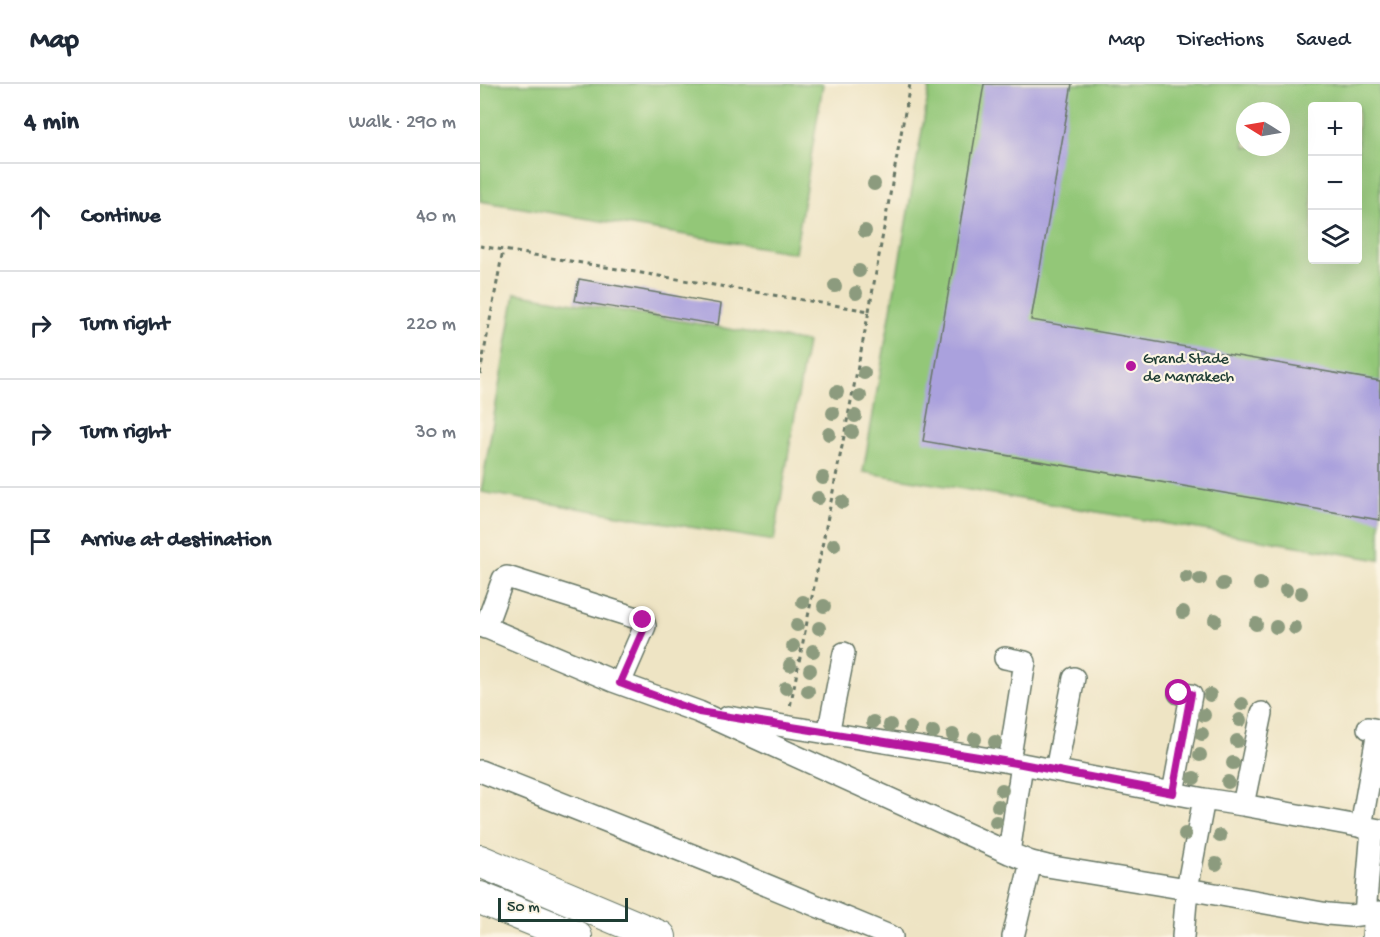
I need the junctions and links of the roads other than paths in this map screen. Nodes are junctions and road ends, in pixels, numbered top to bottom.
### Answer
1 (483, 626) edge
2 (844, 653) dead end
3 (1005, 658) dead end
4 (1074, 678) dead end
5 (620, 683) junction
6 (1179, 693) dead end
7 (699, 712) junction
8 (1262, 713) dead end
9 (1368, 728) dead end
10 (828, 734) junction
11 (1015, 763) junction
12 (1056, 770) junction
13 (480, 771) edge
14 (1173, 793) junction
15 (1204, 799) junction
16 (1244, 805) junction
17 (1371, 829) edge
18 (1009, 854) junction
19 (480, 861) edge
20 (1031, 862) junction
21 (1187, 889) junction
22 (480, 898) edge
23 (1373, 913) edge
24 (576, 937) edge
25 (660, 937) edge
26 (892, 937) edge
27 (1013, 937) edge
28 (1183, 937) edge
29 (1373, 937) edge

1 - 5 street
1 - 5 street
2 - 10 street
3 - 11 street
4 - 12 street
5 - 7 street
6 - 14 street
7 - 10 street
7 - 18 street
8 - 16 street
9 - 17 street
10 - 11 street
11 - 12 street
11 - 18 street
12 - 14 street
13 - 26 street
14 - 15 street
15 - 16 street
15 - 21 street
16 - 17 street
17 - 23 street
18 - 20 street
19 - 25 highway
20 - 21 street
20 - 27 street
21 - 23 street
21 - 28 street
22 - 24 highway
23 - 29 street

